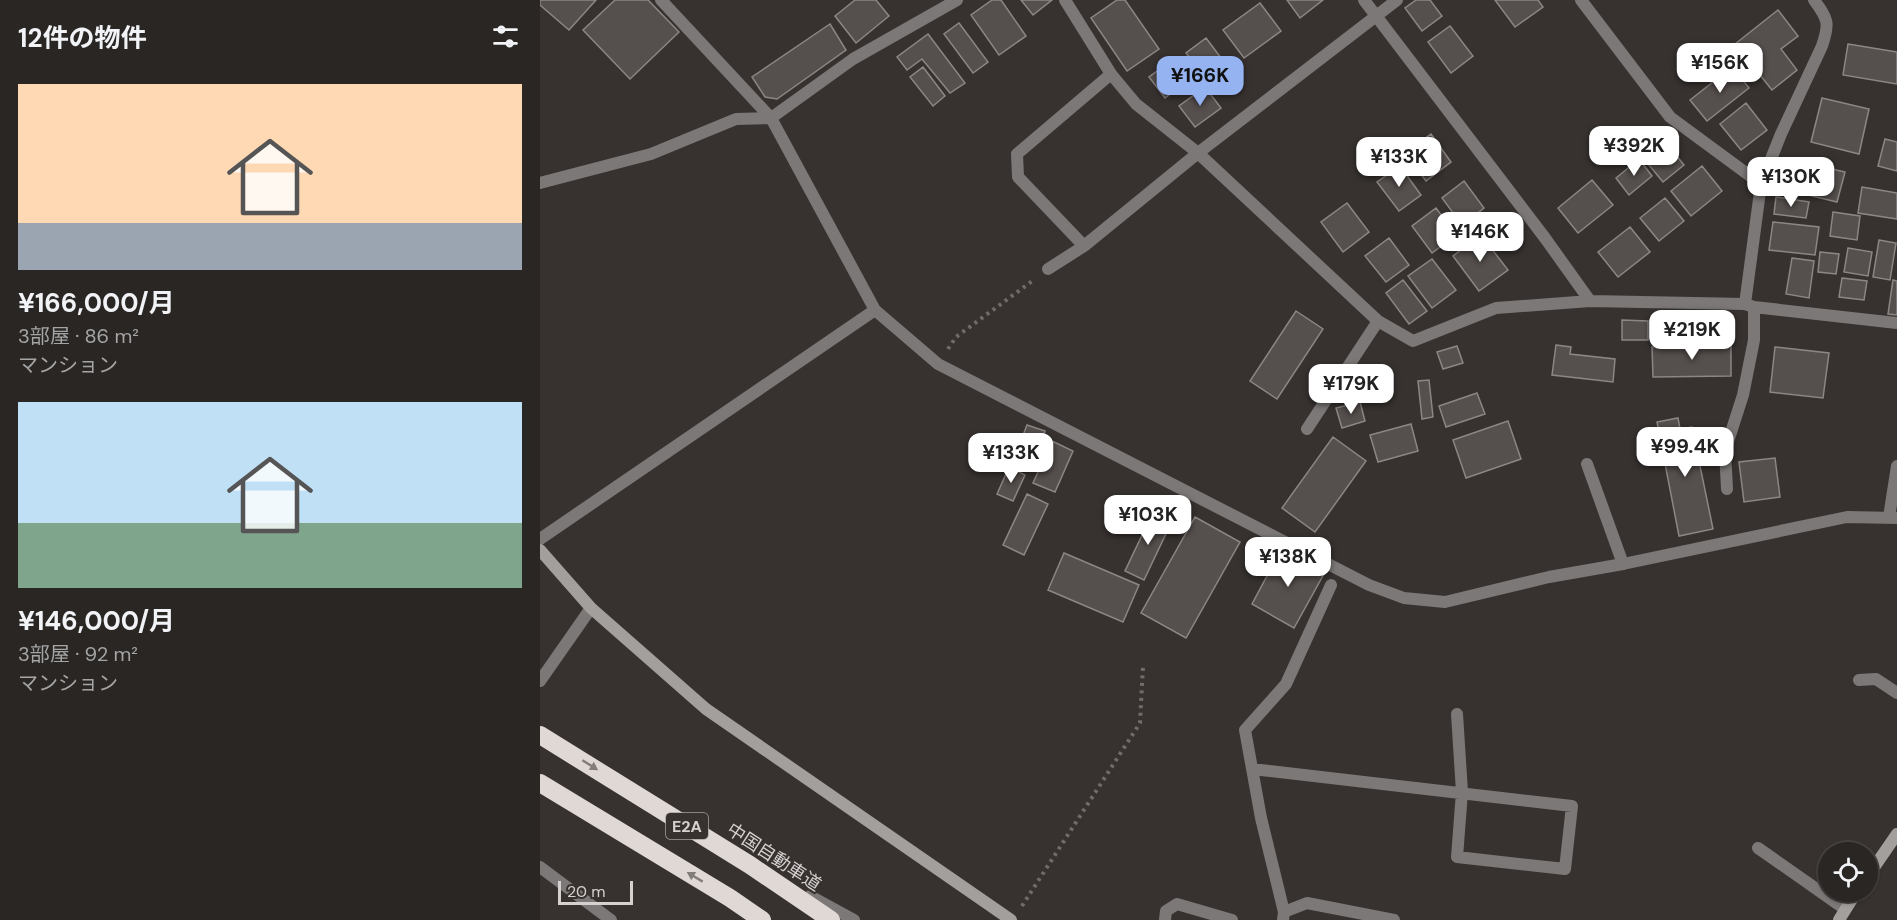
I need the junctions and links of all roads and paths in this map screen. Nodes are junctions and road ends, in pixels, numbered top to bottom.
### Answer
1 (661, 0) edge
2 (957, 0) edge
3 (1065, 0) edge
4 (1364, 0) edge
5 (1397, 0) edge
6 (1581, 0) edge
7 (1814, 0) edge
8 (1377, 16) junction
9 (1111, 74) junction
10 (771, 118) junction
11 (1198, 153) junction
12 (540, 183) edge
13 (1761, 184) junction
14 (1084, 246) junction
15 (1048, 269) joint
16 (1590, 301) junction
17 (1749, 306) junction
18 (875, 310) junction
19 (1378, 321) junction
20 (1897, 323) edge
21 (938, 364) junction
22 (1307, 429) dead end
23 (1587, 464) dead end
24 (1897, 466) edge
25 (1728, 489) dead end
26 (1893, 518) edge
27 (540, 539) edge
28 (540, 550) edge
29 (1623, 564) junction
30 (1331, 585) dead end
31 (591, 608) junction
32 (1143, 666) dead end
33 (1859, 680) dead end
34 (540, 681) edge
35 (1897, 693) edge
36 (1457, 714) dead end
37 (540, 735) edge
38 (1252, 769) junction
39 (540, 783) edge
40 (1462, 792) junction
41 (1897, 834) edge
42 (1758, 848) dead end
43 (1878, 862) edge
44 (750, 865) junction
45 (540, 867) edge
46 (730, 898) junction
47 (1842, 914) edge
48 (1015, 916) edge
49 (1284, 916) edge
50 (611, 920) edge
51 (757, 920) edge
52 (762, 920) edge
53 (831, 920) edge
54 (854, 920) edge
55 (1165, 920) edge
56 (1232, 920) edge
57 (1394, 920) edge

1 - 10 street
2 - 10 street
3 - 9 street
4 - 8 street
5 - 8 street
6 - 13 street
7 - 13 street
8 - 11 street
8 - 16 street
9 - 11 street
9 - 14 street
10 - 12 street
10 - 18 street
11 - 14 street
11 - 19 street
13 - 17 street
14 - 15 street
15 - 21 path
16 - 17 street
16 - 19 street
17 - 20 street
17 - 25 street
18 - 21 street
18 - 27 street
19 - 22 street
21 - 29 street
23 - 29 street
24 - 26 street
26 - 29 street
28 - 31 street
30 - 38 street
31 - 34 street
31 - 48 street
32 - 48 path
33 - 35 street
36 - 40 street
37 -> 44 highway, 中国自動車道 / E2A
38 - 40 street
38 - 49 street
46 -> 39 highway, E2A
40 - 40 street
41 - 43 street
42 - 47 street
44 - 53 highway, 中国自動車道 / E2A
44 - 54 street
45 - 50 street
46 - 51 street
46 - 52 highway, E2A
49 - 57 street
55 - 56 street

